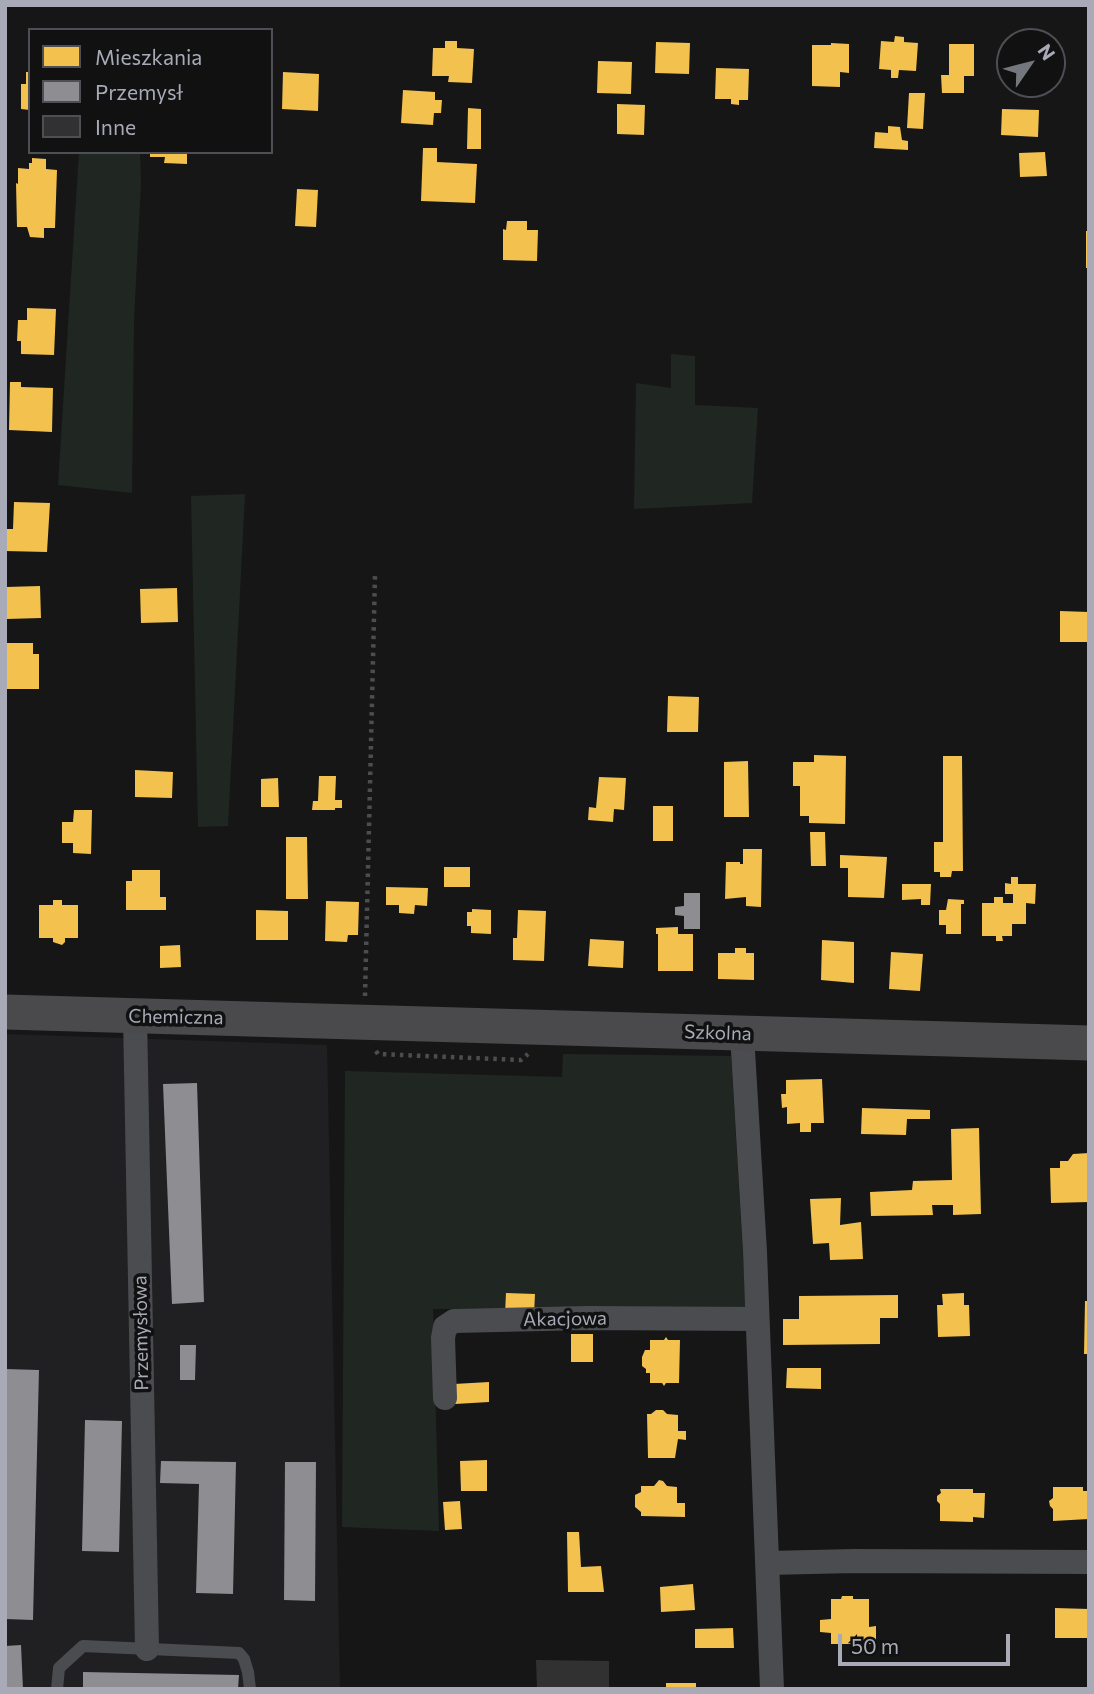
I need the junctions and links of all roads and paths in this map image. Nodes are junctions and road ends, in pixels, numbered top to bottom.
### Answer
1 (375, 575) dead end
2 (5, 1013) edge
3 (135, 1016) junction
4 (356, 1022) junction
5 (743, 1034) junction
6 (1089, 1044) edge
7 (757, 1319) junction
8 (445, 1398) dead end
9 (1089, 1562) edge
10 (768, 1563) junction
11 (147, 1649) junction
12 (57, 1689) edge
13 (250, 1689) edge
14 (772, 1689) edge

1 - 4 path
2 - 3 street, Chemiczna
3 - 4 street, Chemiczna
3 - 11 street, Przemysłowa
4 - 5 street, Szkolna
5 - 6 street, Szkolna
5 - 7 street
7 - 8 street, Akacjowa
7 - 10 street
9 - 10 street
10 - 14 street
11 - 12 lane
11 - 13 lane

